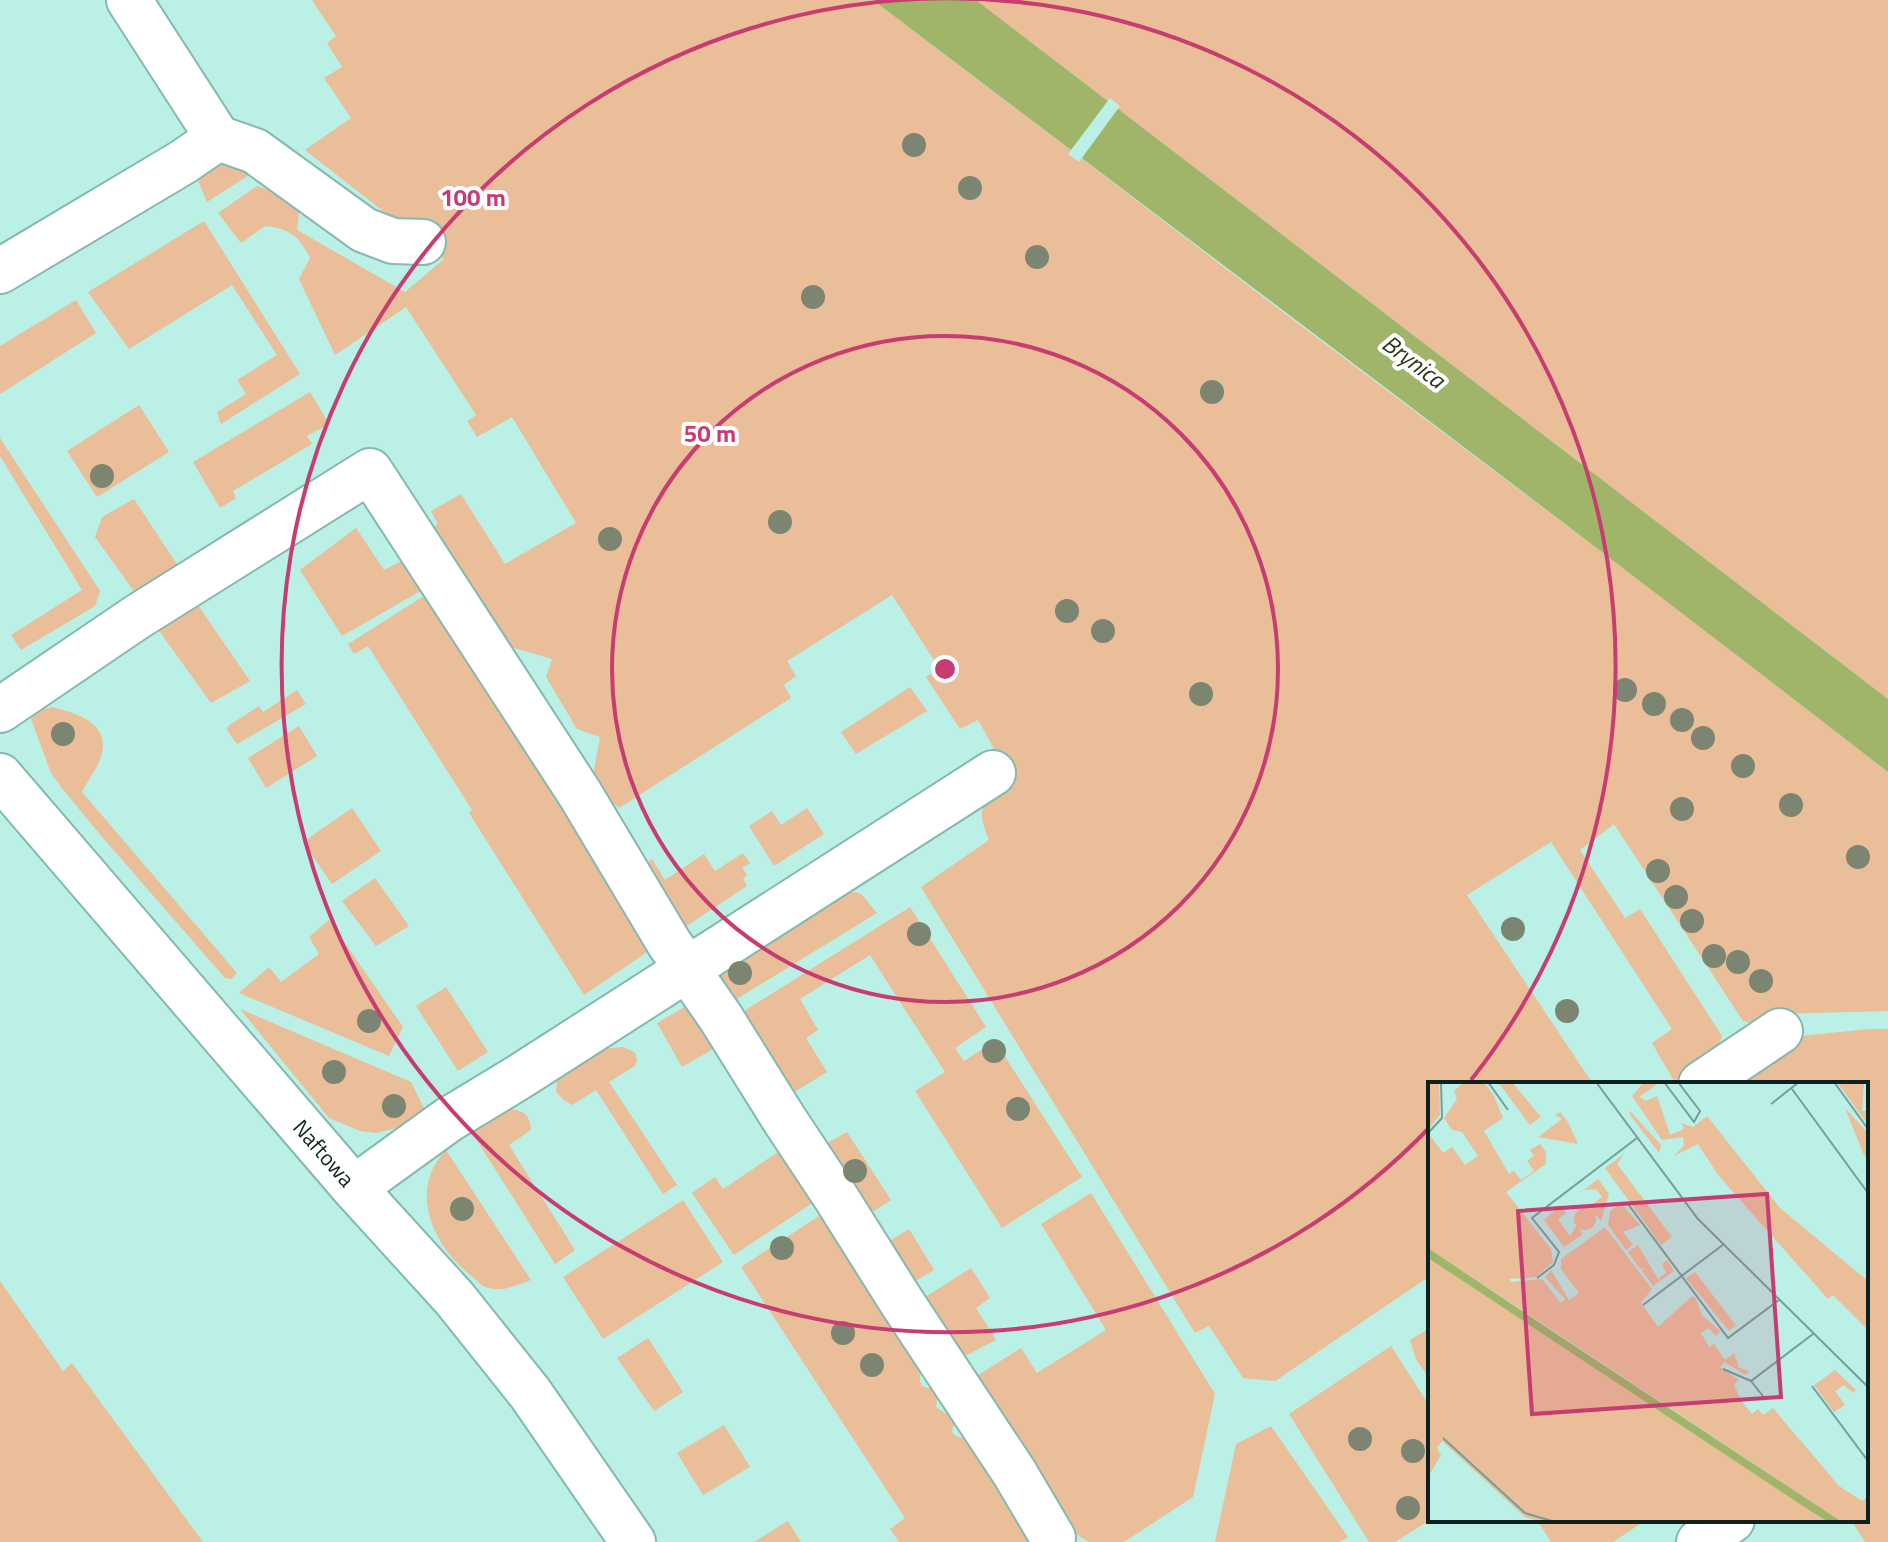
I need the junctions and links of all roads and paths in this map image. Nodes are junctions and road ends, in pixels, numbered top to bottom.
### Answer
1 (129, 0) edge
2 (218, 138) junction
3 (423, 242) dead end
4 (0, 271) edge
5 (0, 710) edge
6 (993, 773) dead end
7 (0, 776) edge
8 (686, 968) junction
9 (1780, 1031) dead end
10 (1704, 1082) edge
11 (354, 1188) junction
12 (1729, 1522) edge
13 (1053, 1538) dead end
14 (633, 1542) edge
15 (1699, 1542) edge

1 - 2 street
2 - 3 street
2 - 4 street
5 - 8 street
6 - 8 street
7 - 11 street, Naftowa
8 - 11 street
8 - 13 street
9 - 10 street
11 - 14 street, Naftowa
12 - 15 street

